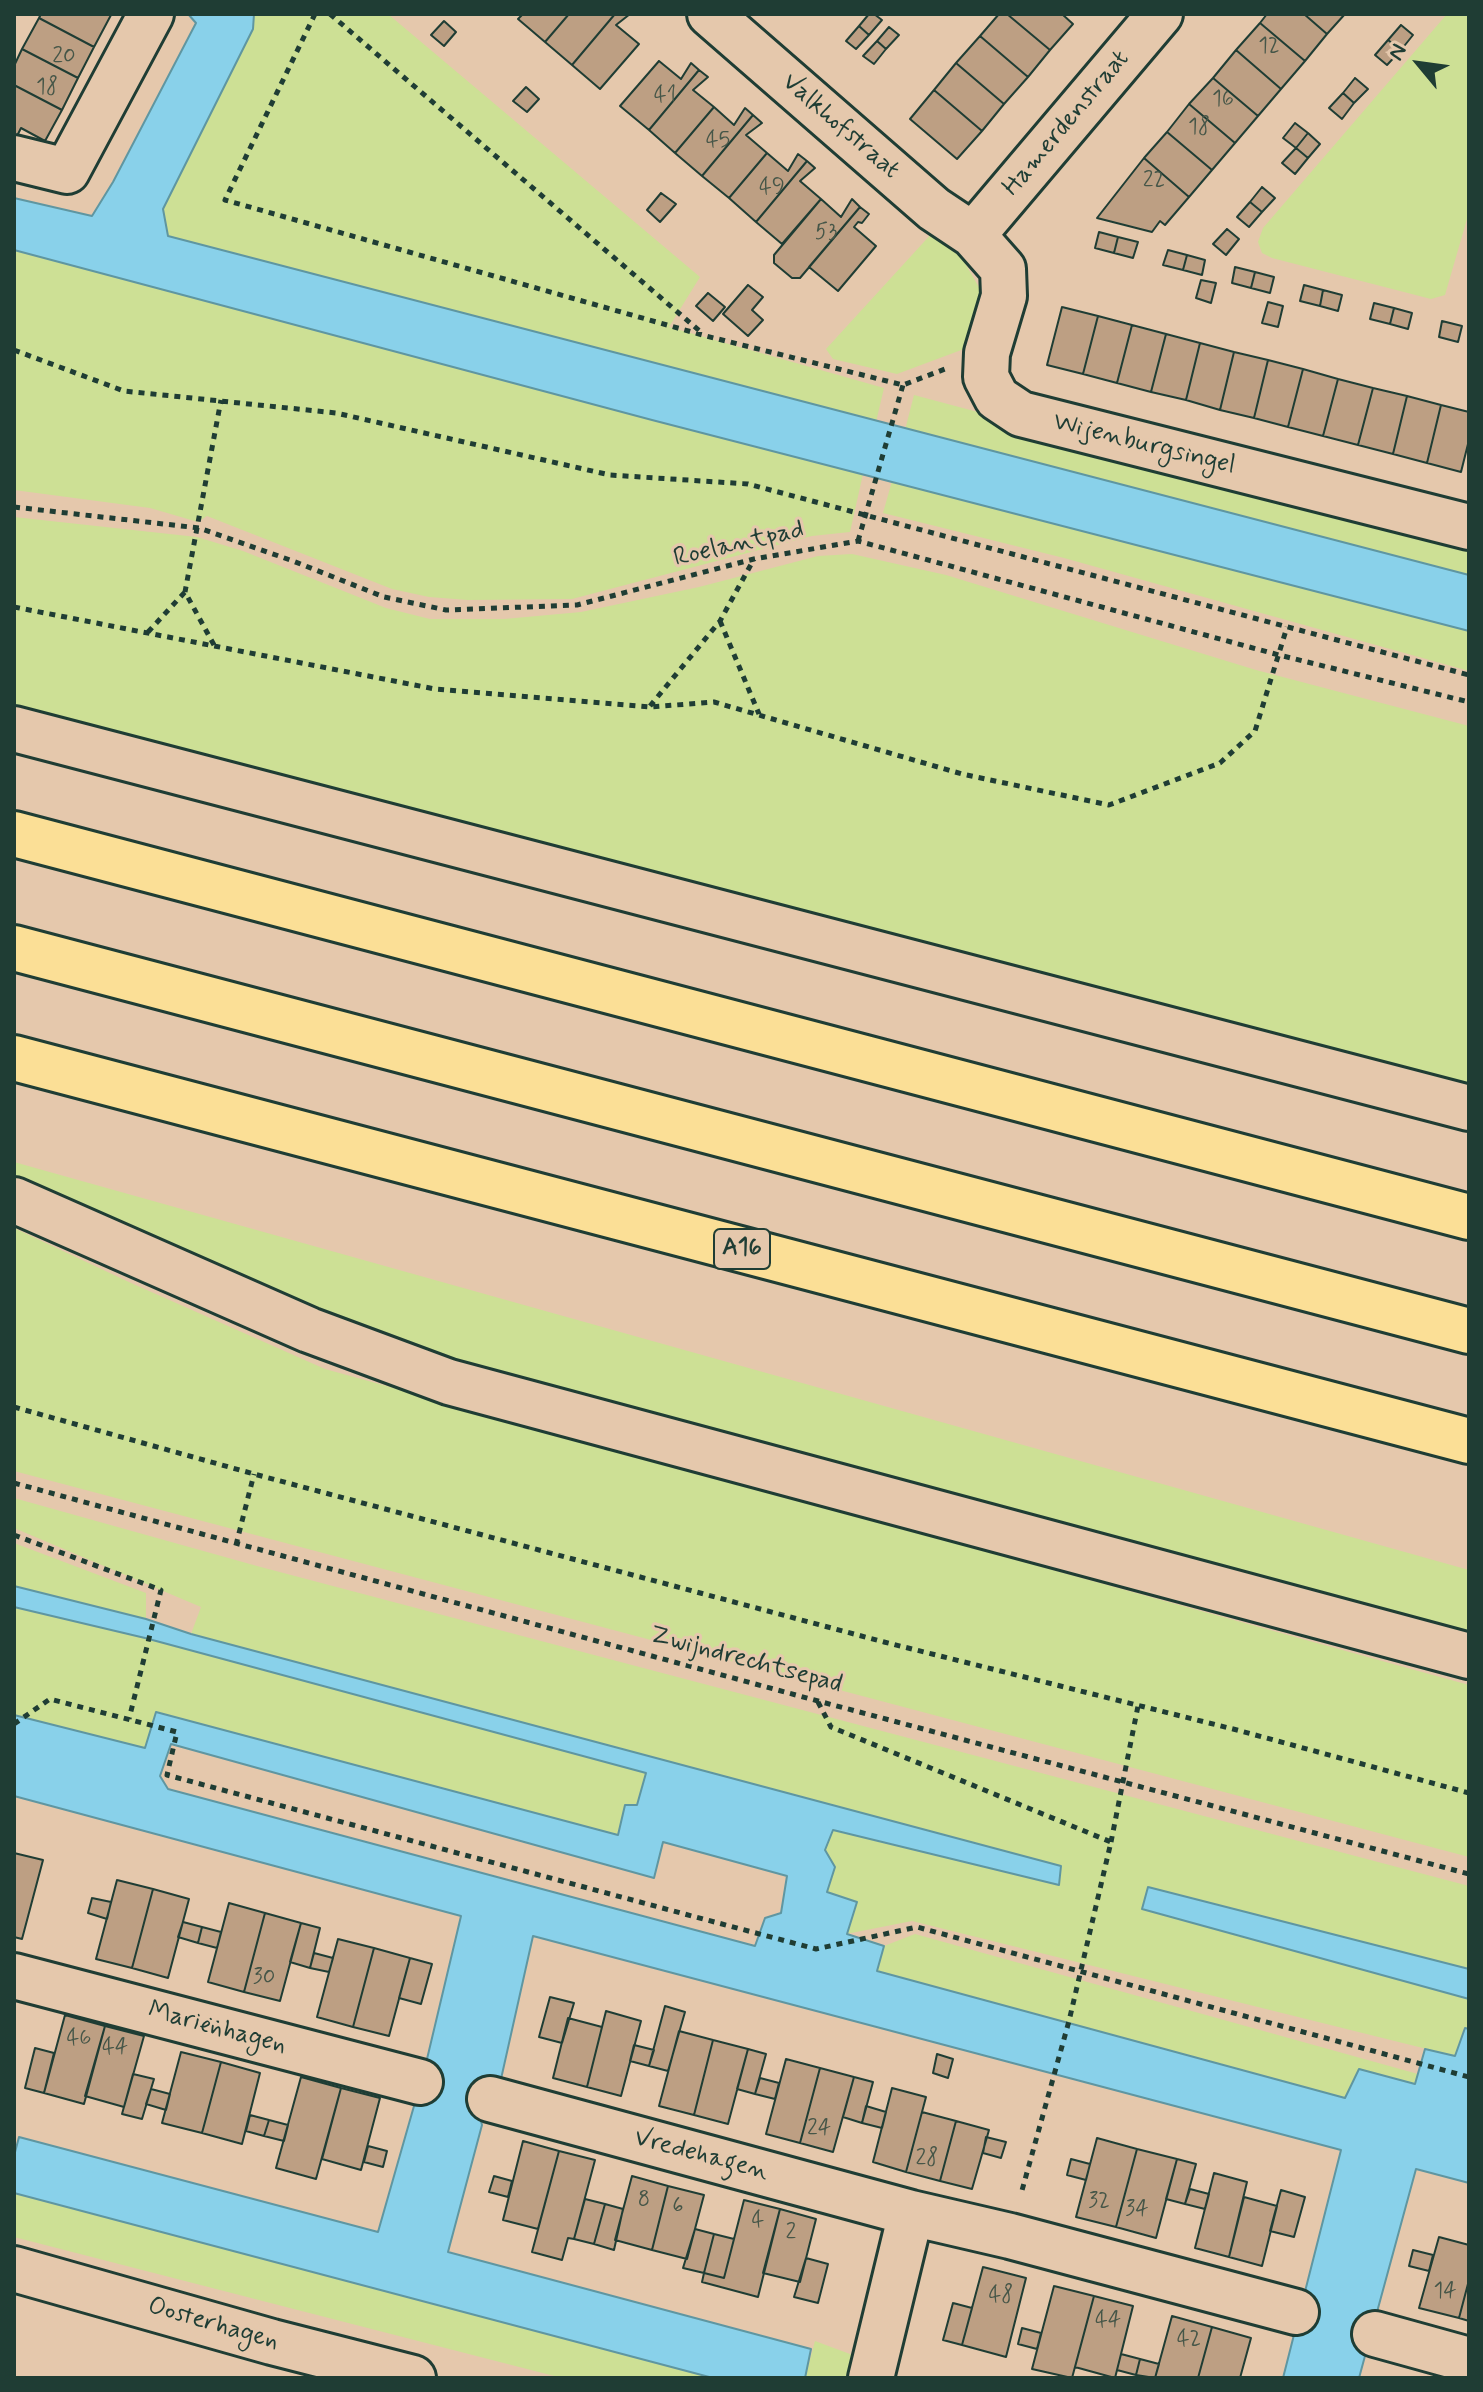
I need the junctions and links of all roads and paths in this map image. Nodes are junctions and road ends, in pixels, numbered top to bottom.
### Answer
1 (151, 14) edge
2 (315, 14) edge
3 (330, 14) edge
4 (710, 14) edge
5 (1160, 14) edge
6 (14, 158) edge
7 (973, 235) junction
8 (706, 336) junction
9 (14, 350) edge
10 (221, 400) junction
11 (14, 507) edge
12 (866, 515) junction
13 (1469, 527) edge
14 (199, 528) junction
15 (858, 541) junction
16 (754, 559) junction
17 (185, 592) junction
18 (14, 607) edge
19 (720, 621) junction
20 (1287, 627) junction
21 (147, 633) junction
22 (214, 646) junction
23 (1279, 655) junction
24 (1469, 675) edge
25 (1469, 702) edge
26 (650, 707) junction
27 (759, 714) junction
28 (14, 729) edge
29 (14, 834) edge
30 (14, 948) edge
31 (14, 1058) edge
32 (1469, 1108) edge
33 (14, 1200) edge
34 (1469, 1217) edge
35 (1469, 1331) edge
36 (14, 1407) edge
37 (1469, 1441) edge
38 (254, 1474) junction
39 (14, 1483) edge
40 (14, 1535) edge
41 (236, 1545) junction
42 (1469, 1656) edge
43 (818, 1701) junction
44 (1138, 1705) junction
45 (129, 1719) junction
46 (14, 1724) edge
47 (1123, 1782) junction
48 (1469, 1793) edge
49 (1111, 1842) junction
50 (1469, 1874) edge
51 (1082, 1971) junction
52 (14, 1976) edge
53 (1469, 2077) edge
54 (420, 2082) dead end
55 (490, 2099) dead end
56 (911, 2213) junction
57 (1010, 2236) junction
58 (14, 2269) edge
59 (1296, 2312) dead end
60 (1375, 2334) dead end
61 (1469, 2360) edge
62 (413, 2378) edge
63 (871, 2378) edge

1 - 6 street
2 - 8 path
3 - 8 path
4 - 7 street, Valkhofstraat
5 - 7 street, Hamerdenstraat
7 - 13 street, Wijenburgsingel
8 - 12 path
9 - 10 path
10 - 12 path
10 - 14 path
11 - 14 path, Roelantpad
12 - 15 path
12 - 20 path
14 - 16 path, Roelantpad
14 - 17 path
15 - 16 path, Roelantpad
15 - 23 path, Roelantpad
16 - 19 path
17 - 21 path
17 - 22 path
18 - 21 path
19 - 26 path
19 - 27 path
20 - 23 path
20 - 24 path
21 - 22 path
22 - 26 path
23 - 25 path, Roelantpad
23 - 27 path
26 - 27 path
28 - 32 street
29 - 34 highway
30 - 35 highway
31 - 37 highway, A16
33 - 42 street
36 - 38 path
38 - 41 path
38 - 44 path
39 - 41 path, Zwijndrechtsepad
40 - 45 path
41 - 43 path, Zwijndrechtsepad
43 - 47 path, Zwijndrechtsepad
43 - 49 path
44 - 47 path
44 - 48 path
45 - 46 path
45 - 51 path
47 - 49 path
47 - 50 path, Zwijndrechtsepad
49 - 51 path
51 - 53 path
51 - 57 path
52 - 54 street, Mariënhagen
55 - 56 street, Vredehagen
56 - 57 street, Vredehagen
56 - 63 street
57 - 59 street, Vredehagen
58 - 62 street, Oosterhagen
60 - 61 street

